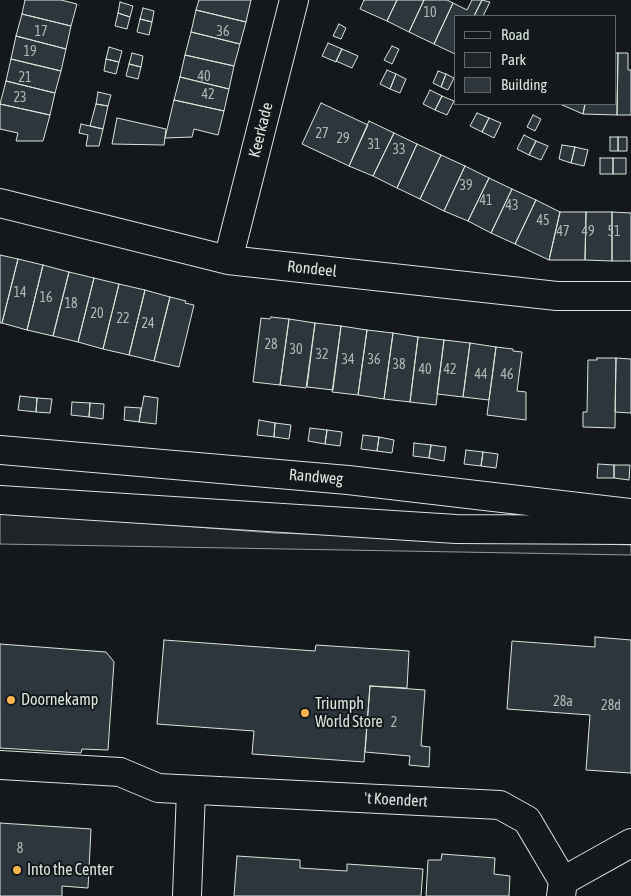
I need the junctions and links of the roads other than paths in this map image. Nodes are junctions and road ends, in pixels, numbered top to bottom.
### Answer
1 (294, 0) edge
2 (0, 204) edge
3 (228, 260) junction
4 (631, 296) edge
5 (0, 450) edge
6 (0, 500) edge
7 (631, 513) edge
8 (631, 530) edge
9 (0, 765) edge
10 (191, 790) junction
11 (631, 843) edge
12 (562, 888) edge
13 (187, 896) edge

1 - 3 street, Keerkade
2 - 3 street, Rondeel
3 - 4 street, Rondeel
5 - 7 street, Randweg
6 - 8 street
9 - 10 street, 't Koendert
10 - 12 street, 't Koendert
10 - 13 street
11 - 12 street

